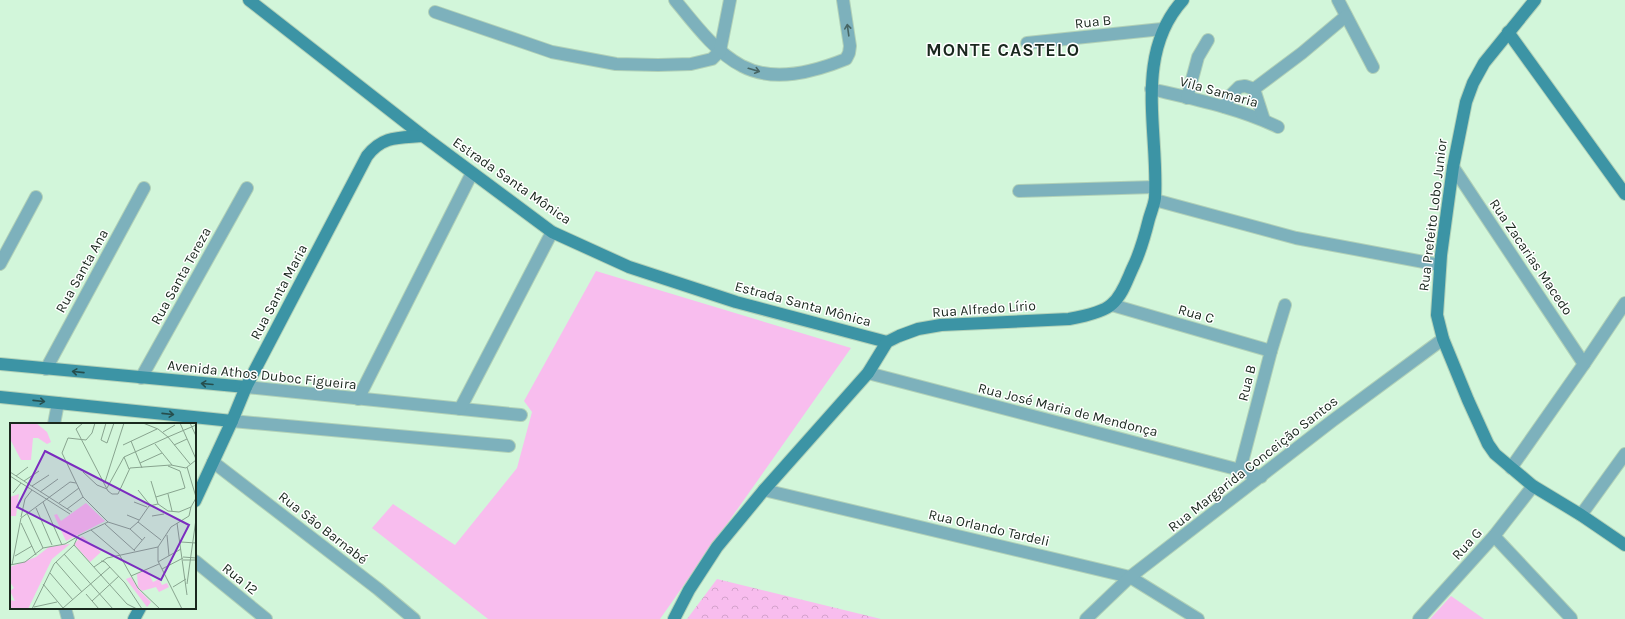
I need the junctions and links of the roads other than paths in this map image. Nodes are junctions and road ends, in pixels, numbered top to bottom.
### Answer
1 (249, 0) edge
2 (675, 0) edge
3 (730, 0) edge
4 (843, 0) edge
5 (1182, 0) edge
6 (1338, 0) edge
7 (1535, 0) edge
8 (435, 12) dead end
9 (1346, 16) junction
10 (1162, 30) junction
11 (1508, 32) junction
12 (1208, 40) dead end
13 (1027, 43) dead end
14 (720, 51) junction
15 (1373, 67) dead end
16 (1254, 88) junction
17 (1151, 89) junction
18 (1188, 98) junction
19 (1224, 107) junction
20 (1264, 120) junction
21 (1278, 128) dead end
22 (423, 136) junction
23 (1453, 167) junction
24 (472, 173) junction
25 (1155, 187) junction
26 (144, 188) dead end
27 (247, 188) dead end
28 (1019, 191) dead end
29 (1624, 191) edge
30 (36, 197) dead end
31 (1155, 200) junction
32 (552, 232) junction
33 (0, 264) edge
34 (1440, 265) junction
35 (1625, 303) edge
36 (1285, 304) dead end
37 (1112, 305) junction
38 (1443, 339) junction
39 (888, 342) junction
40 (1271, 351) junction
41 (0, 364) edge
42 (1584, 364) junction
43 (46, 369) junction
44 (868, 373) junction
45 (141, 378) junction
46 (246, 387) junction
47 (0, 397) edge
48 (358, 399) junction
49 (58, 403) junction
50 (460, 409) junction
51 (521, 415) dead end
52 (232, 421) junction
53 (54, 423) edge
54 (509, 446) dead end
55 (1625, 454) edge
56 (213, 462) junction
57 (1511, 468) junction
58 (1240, 470) junction
59 (1261, 477) junction
60 (1534, 486) junction
61 (764, 490) junction
62 (196, 499) edge
63 (1581, 515) junction
64 (1494, 536) junction
65 (1625, 545) edge
66 (196, 562) edge
67 (1130, 577) junction
68 (65, 609) edge
69 (139, 609) edge
70 (1571, 618) dead end
71 (68, 619) edge
72 (134, 619) edge
73 (266, 619) edge
74 (414, 619) edge
75 (674, 619) edge
76 (1086, 619) edge
77 (1198, 619) edge
78 (1419, 619) edge

1 - 22 main road, Estrada Santa Mônica
2 - 14 street
3 - 14 street
14 -> 4 street
5 - 10 main road
6 - 9 street
7 - 11 main road, Rua Prefeito Lobo Junior
8 - 14 street
9 - 15 street
9 - 16 street
10 - 13 street, Rua B
10 - 17 main road
11 - 23 main road, Rua Prefeito Lobo Junior
11 - 29 main road
12 - 18 street
16 - 19 street
16 - 20 street
17 - 18 street, Vila Samaria
17 - 25 main road
18 - 19 street, Vila Samaria
19 - 20 street, Vila Samaria
20 - 21 street, Vila Samaria
22 - 24 main road, Estrada Santa Mônica
22 - 46 main road, Rua Santa Maria
23 - 34 main road, Rua Prefeito Lobo Junior
23 - 42 street, Rua Zacarias Macedo
24 - 32 main road, Estrada Santa Mônica
24 - 48 street
25 - 28 street
25 - 31 main road
26 - 43 street, Rua Santa Ana
27 - 45 street, Rua Santa Tereza
30 - 33 street
31 - 34 street
31 - 37 main road
32 - 39 main road, Estrada Santa Mônica
32 - 50 street
34 - 38 main road, Rua Prefeito Lobo Junior
35 - 42 street
36 - 40 street, Rua B
37 - 39 main road, Rua Alfredo Lírio
37 - 40 street, Rua C
38 - 57 main road, Rua Prefeito Lobo Junior
38 - 59 street, Rua Margarida Conceição Santos
39 - 44 main road
40 - 58 street, Rua B
41 - 43 main road, Avenida Athos Duboc Figueira
42 - 57 street
45 -> 43 main road, Avenida Athos Duboc Figueira
44 - 58 street, Rua José Maria de Mendonça
44 - 61 main road
46 -> 45 main road, Avenida Athos Duboc Figueira
46 - 48 street, Avenida Athos Duboc Figueira
46 - 52 main road, Rua Santa Maria
47 -> 49 main road
48 - 50 street, Avenida Athos Duboc Figueira
49 -> 52 main road
49 - 53 street
50 - 51 street, Avenida Athos Duboc Figueira
52 - 54 street
52 - 56 main road, Rua Santa Maria
55 - 63 street
56 - 62 main road, Rua Santa Maria
56 - 74 street, Rua São Barnabé
57 - 60 main road, Rua Prefeito Lobo Junior
58 - 59 street, Rua José Maria de Mendonça
59 - 67 street, Rua Margarida Conceição Santos
60 - 63 main road, Rua Prefeito Lobo Junior
60 - 64 street, Rua G
61 - 67 street, Rua Orlando Tardeli
61 - 75 main road
63 - 65 main road, Rua Prefeito Lobo Junior
64 - 70 street
64 - 78 street, Rua G
66 - 73 street, Rua 12
67 - 76 street, Rua Margarida Conceição Santos
67 - 77 street, Rua Orlando Tardeli
68 - 71 street
69 - 72 main road

